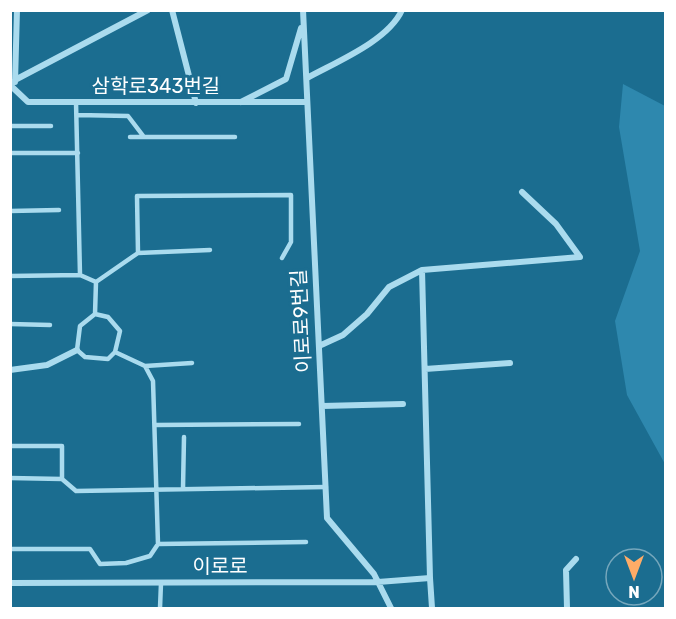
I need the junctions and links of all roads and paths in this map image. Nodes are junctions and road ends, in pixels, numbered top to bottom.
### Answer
1 (16, 10) edge
2 (147, 10) edge
3 (172, 10) edge
4 (303, 10) edge
5 (402, 11) edge
6 (303, 21) junction
7 (307, 78) junction
8 (14, 85) edge
9 (76, 102) junction
10 (308, 102) junction
11 (196, 103) junction
12 (238, 103) junction
13 (77, 115) junction
14 (10, 126) edge
15 (51, 126) dead end
16 (130, 137) dead end
17 (144, 137) junction
18 (235, 137) dead end
19 (10, 153) edge
20 (78, 153) junction
21 (522, 192) dead end
22 (59, 210) dead end
23 (10, 211) edge
24 (210, 250) dead end
25 (138, 253) junction
26 (282, 258) dead end
27 (422, 270) junction
28 (80, 275) junction
29 (10, 276) edge
30 (96, 282) junction
31 (95, 314) junction
32 (10, 324) edge
33 (50, 325) dead end
34 (319, 346) junction
35 (77, 350) junction
36 (115, 352) junction
37 (192, 363) dead end
38 (510, 363) dead end
39 (145, 366) junction
40 (424, 369) junction
41 (10, 370) edge
42 (403, 404) dead end
43 (322, 406) junction
44 (300, 424) dead end
45 (155, 425) junction
46 (184, 437) dead end
47 (10, 446) edge
48 (10, 478) edge
49 (62, 479) junction
50 (326, 487) junction
51 (183, 488) junction
52 (156, 489) junction
53 (306, 542) dead end
54 (158, 544) junction
55 (10, 549) edge
56 (576, 559) dead end
57 (430, 578) junction
58 (378, 582) junction
59 (10, 583) edge
60 (161, 583) junction
61 (160, 609) edge
62 (391, 609) edge
63 (432, 609) edge
64 (567, 609) edge

1 - 8 street
2 - 8 street
3 - 11 street
4 - 6 street, 이로로9번길
5 - 7 street
6 - 7 street, 이로로9번길
6 - 12 street
7 - 10 street, 이로로9번길
8 - 9 street, 삼학로343번길
9 - 11 street, 삼학로343번길
9 - 13 lane
10 - 12 street, 삼학로343번길
10 - 34 street, 이로로9번길
11 - 12 street, 삼학로343번길
13 - 17 lane
13 - 20 lane
14 - 15 lane
16 - 17 lane
17 - 18 lane
19 - 20 lane
20 - 28 lane
21 - 27 street
22 - 23 lane
24 - 25 lane
25 - 26 lane
25 - 30 lane
27 - 34 street
27 - 40 street
28 - 29 lane
28 - 30 lane
30 - 31 lane
31 - 35 lane
31 - 36 lane
32 - 33 lane
34 - 43 street, 이로로9번길
35 - 36 lane
35 - 41 street
36 - 39 lane
37 - 39 lane
38 - 40 street
39 - 45 lane
40 - 57 street
42 - 43 street
43 - 50 street, 이로로9번길
44 - 45 lane
45 - 52 lane
46 - 51 lane
47 - 49 lane
48 - 49 lane
49 - 52 lane
50 - 51 lane
50 - 58 street, 이로로9번길
51 - 52 lane
52 - 54 lane
53 - 54 lane
54 - 55 lane
56 - 64 street
57 - 58 street, 이로로
57 - 63 street
58 - 60 street, 이로로
58 - 62 street, 이로로9번길
59 - 60 street, 이로로
60 - 61 lane

